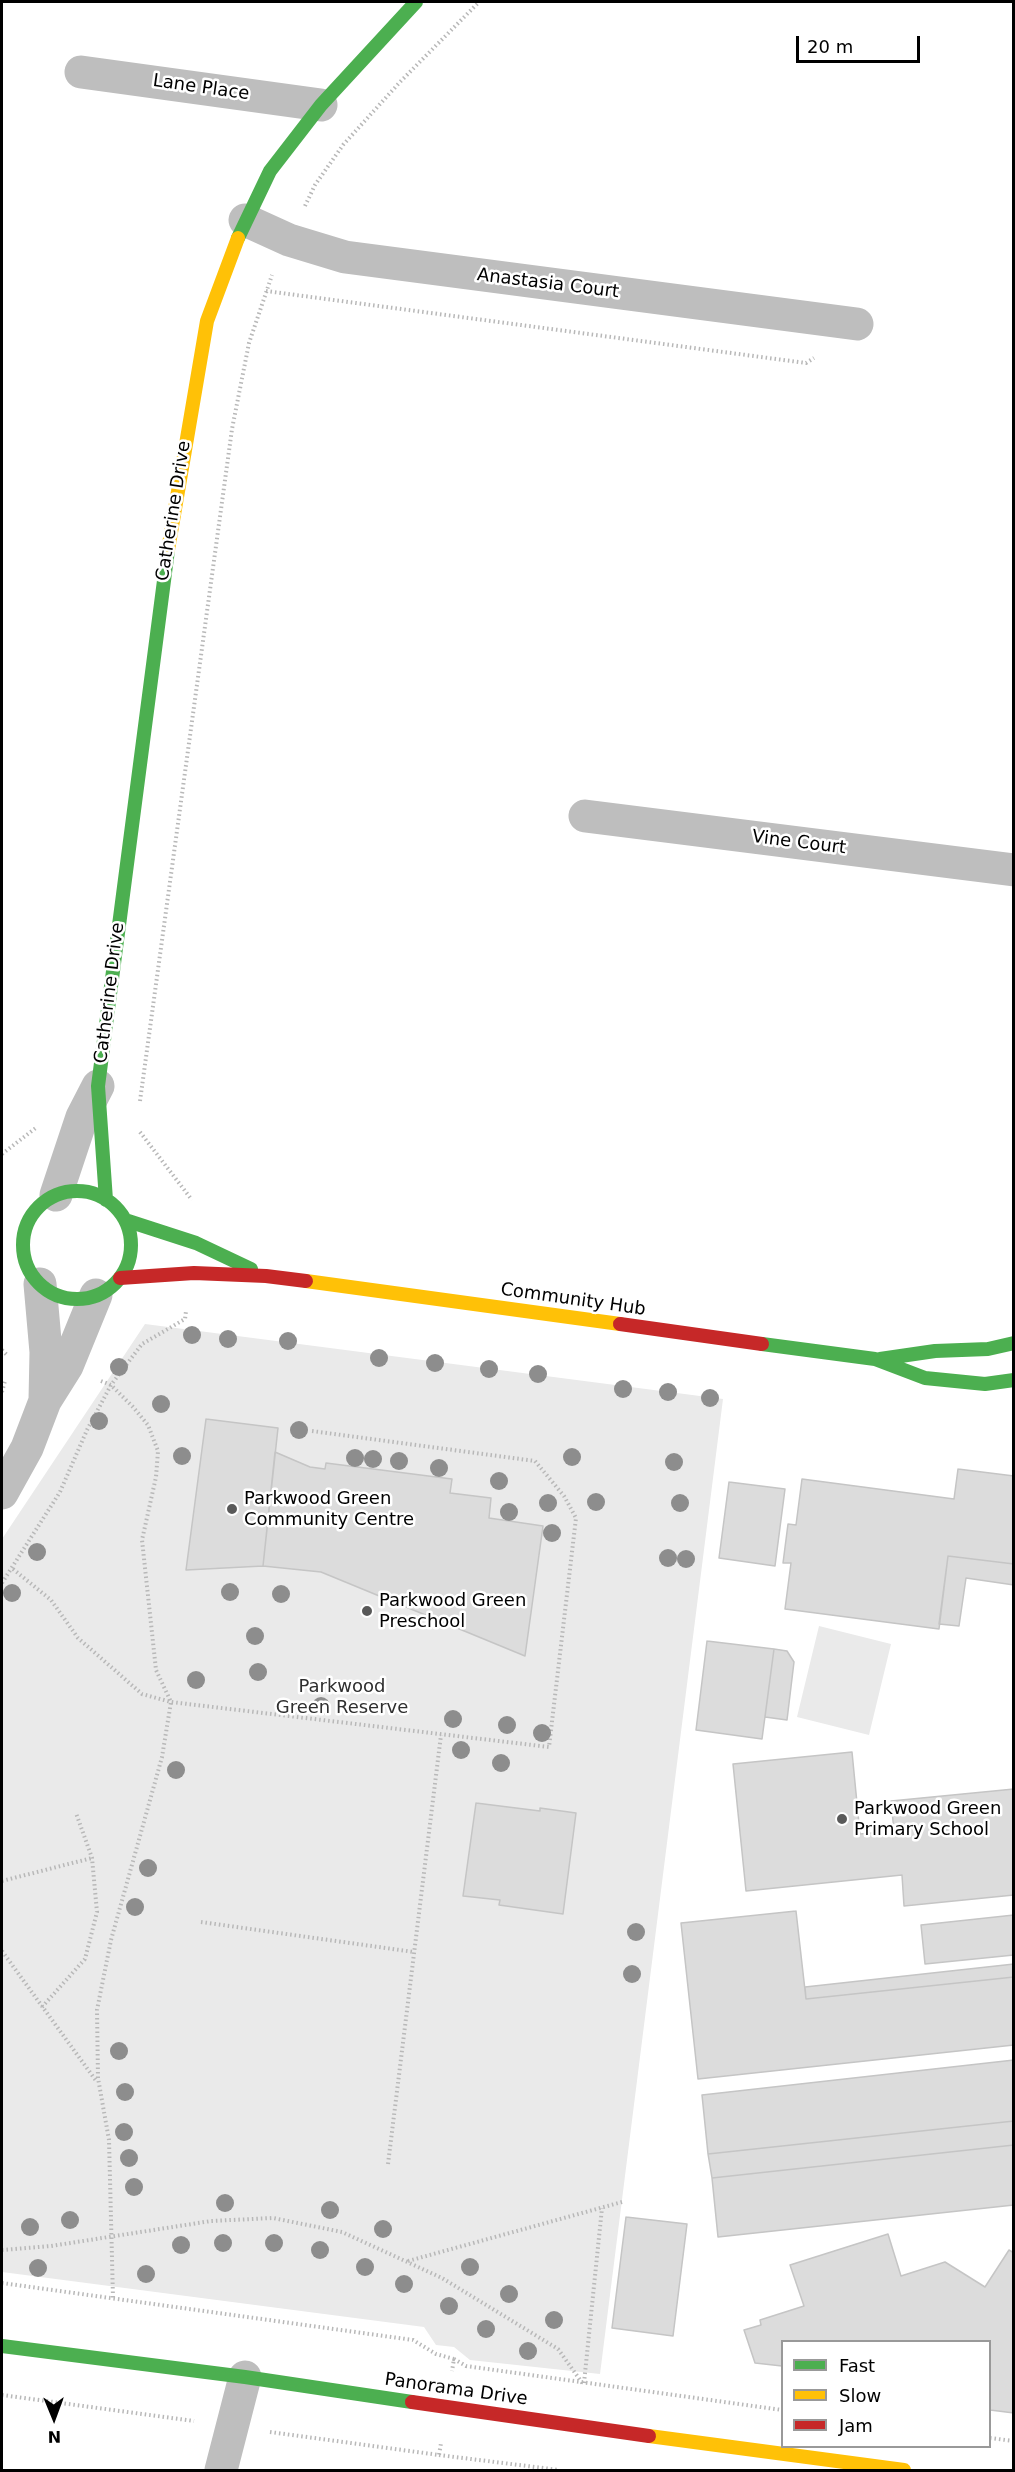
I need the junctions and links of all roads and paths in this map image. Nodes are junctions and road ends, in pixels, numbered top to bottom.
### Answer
1 (416, 2) edge
2 (479, 2) edge
3 (81, 72) dead end
4 (321, 105) junction
5 (245, 220) junction
6 (290, 240) junction
7 (266, 291) junction
8 (857, 324) joint
9 (585, 816) dead end
10 (1014, 870) edge
11 (98, 1086) junction
12 (140, 1104) dead end
13 (106, 1200) junction
14 (44, 1204) junction
15 (12, 1214) dead end
16 (125, 1220) junction
17 (10, 1261) dead end
18 (33, 1275) junction
19 (266, 1276) junction
20 (108, 1287) junction
21 (1014, 1343) edge
22 (2, 1350) edge
23 (875, 1359) junction
24 (56, 1364) junction
25 (1014, 1380) edge
26 (111, 1385) junction
27 (312, 1431) dead end
28 (2, 1493) edge
29 (13, 1569) junction
30 (2, 1584) edge
31 (171, 1702) junction
32 (441, 1735) junction
33 (76, 1813) dead end
34 (92, 1858) junction
35 (2, 1881) edge
36 (201, 1922) dead end
37 (2, 1951) edge
38 (414, 1952) junction
39 (42, 2007) junction
40 (99, 2085) junction
41 (388, 2164) dead end
42 (621, 2202) dead end
43 (602, 2208) junction
44 (111, 2238) junction
45 (2, 2250) edge
46 (407, 2262) junction
47 (113, 2298) dead end
48 (2, 2346) edge
49 (454, 2359) dead end
50 (245, 2377) junction
51 (584, 2384) junction
52 (781, 2410) edge
53 (991, 2438) edge
54 (1014, 2441) edge
55 (439, 2455) dead end
56 (221, 2470) edge
57 (559, 2470) edge
58 (904, 2470) edge

1 - 4 street, Catherine Drive
2 - 6 path
3 - 4 street, Lane Place
4 - 5 street, Catherine Drive
5 - 6 street, Anastasia Court
5 - 11 street, Catherine Drive
6 - 7 path
6 - 8 street, Anastasia Court
7 - 8 path
7 - 12 path
9 - 10 street, Vine Court
11 - 13 street, Catherine Drive
11 - 14 street, Catherine Drive
13 - 14 street
13 - 16 street
14 - 15 street
14 - 18 street
16 - 19 street, Community Hub
16 - 20 street
17 - 18 street
18 - 20 street
18 - 24 street
19 - 20 street, Community Hub
19 - 23 street, Community Hub
20 - 24 street
21 - 23 street, Community Hub
22 - 24 path
23 - 25 street, Community Hub
24 - 26 path
24 - 28 street
26 - 29 path
26 - 31 path
27 - 32 path
29 - 30 path
29 - 31 path
31 - 32 path
31 - 40 path
32 - 38 path
33 - 34 path
34 - 35 path
34 - 39 path
36 - 38 path
37 - 39 path
38 - 41 path
39 - 40 path
40 - 44 path
42 - 43 path
43 - 46 path
43 - 51 path
44 - 45 path
44 - 46 path
44 - 47 path
46 - 51 path
48 - 50 street, Panorama Drive
49 - 51 path
50 - 56 street
50 - 58 street, Panorama Drive
51 - 52 path
53 - 54 path
55 - 57 path

